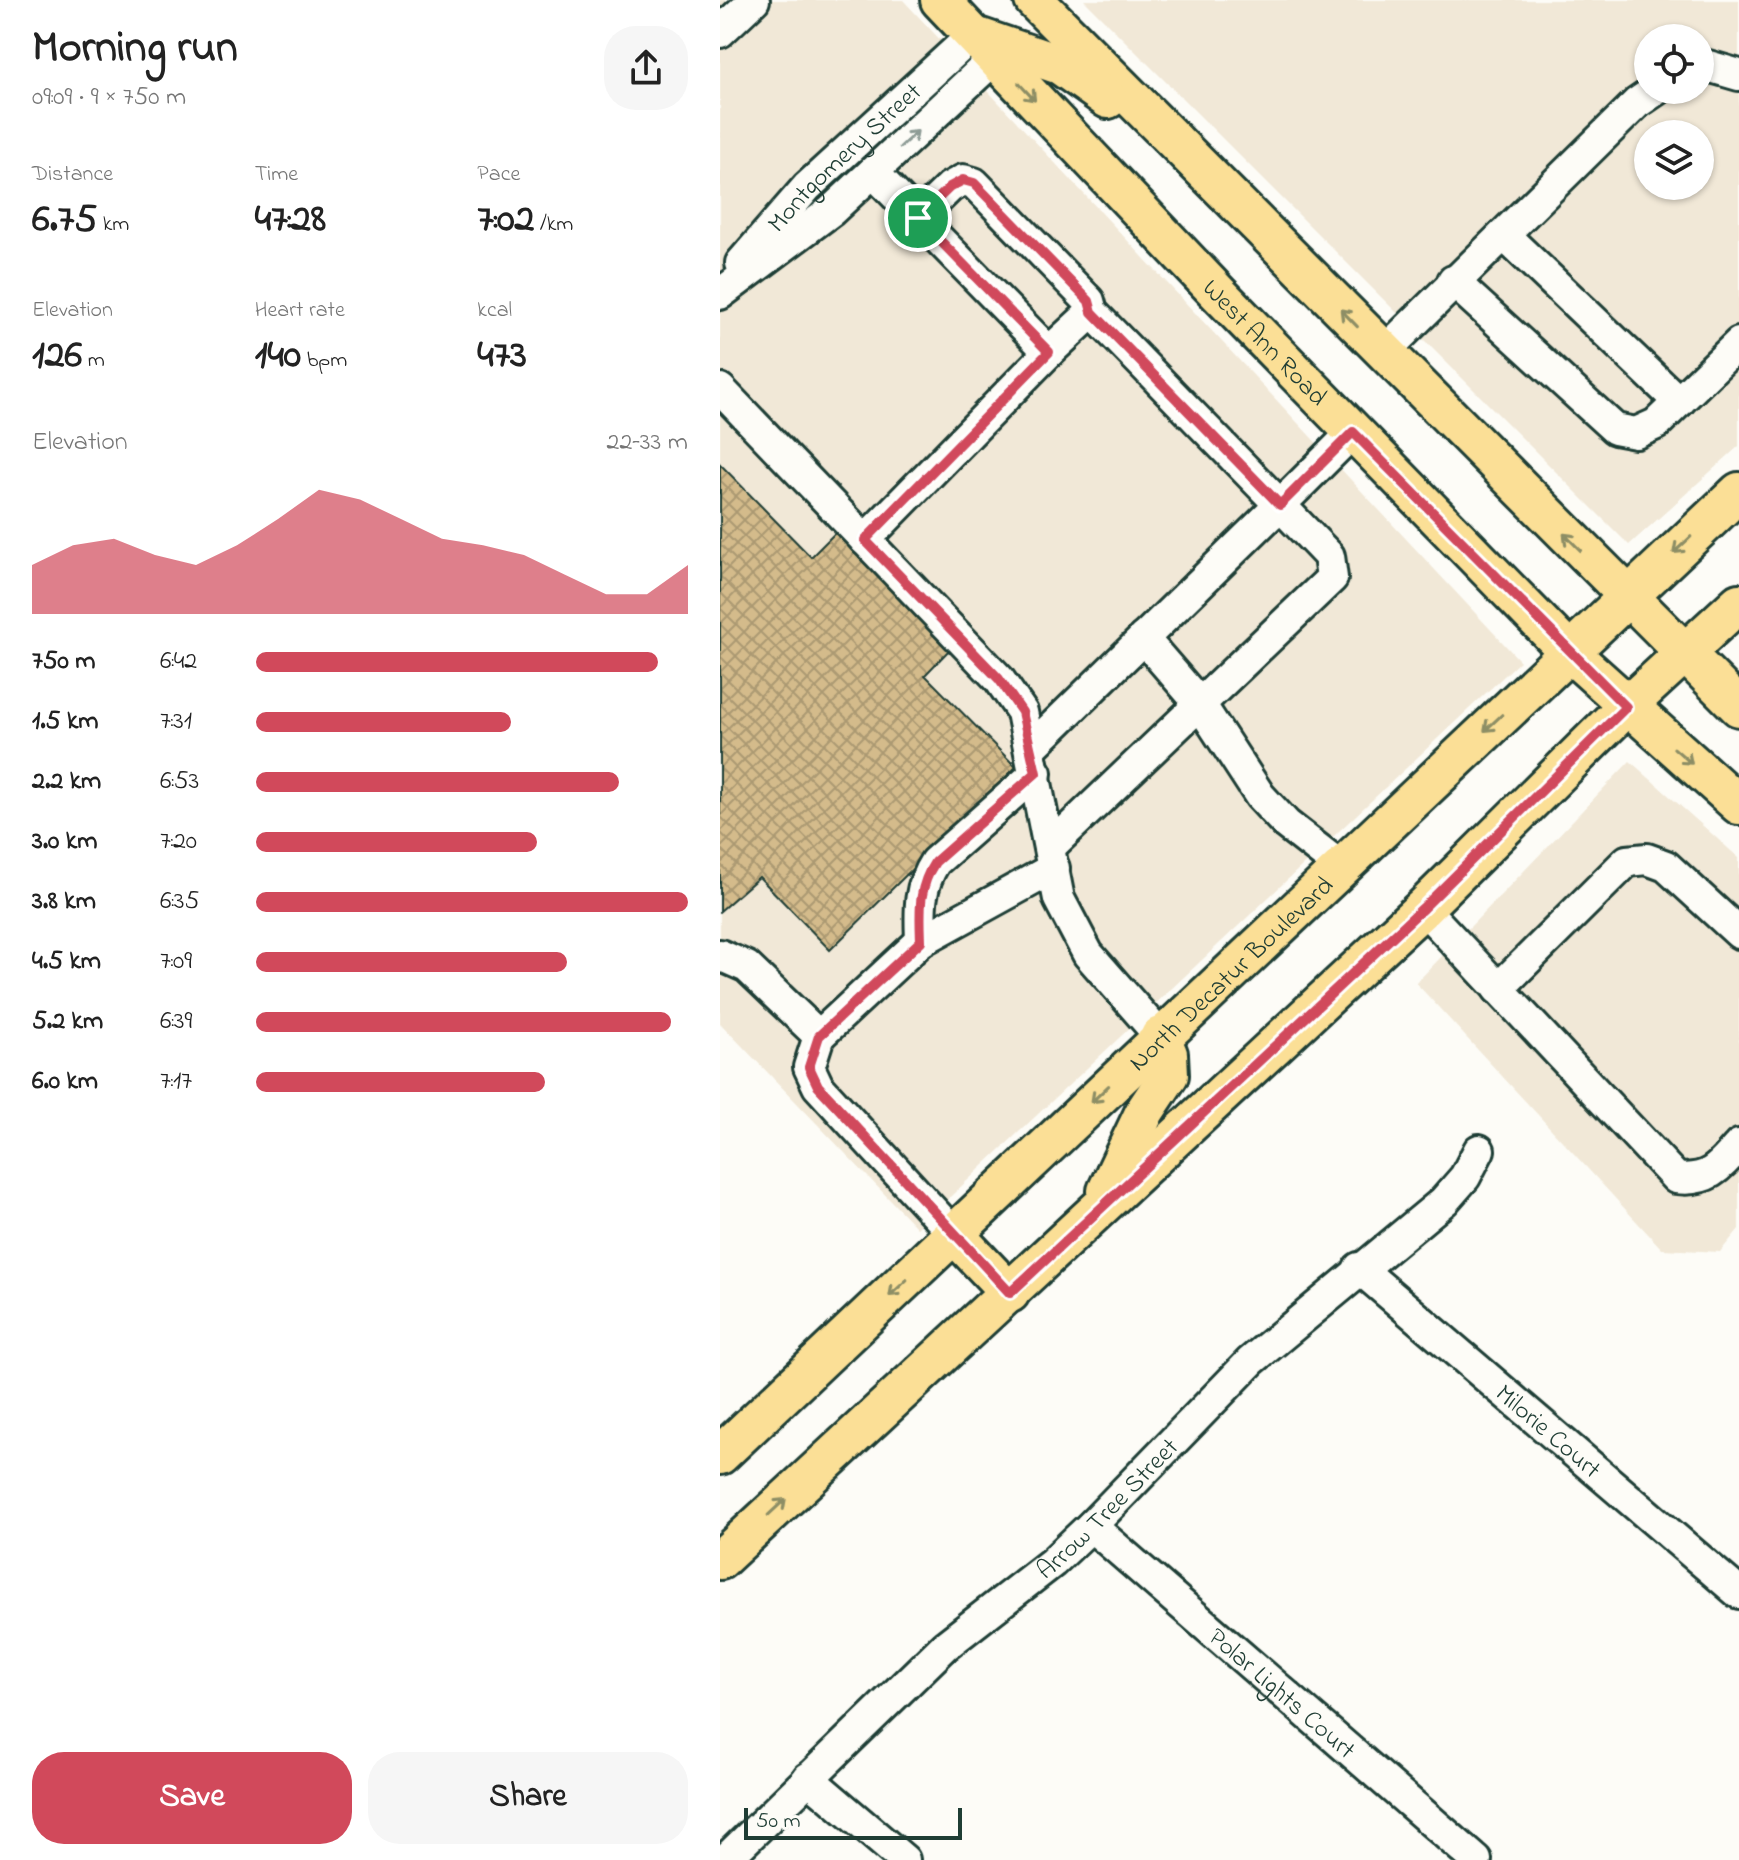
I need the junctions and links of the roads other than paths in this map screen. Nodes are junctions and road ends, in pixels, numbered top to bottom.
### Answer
1 (754, 0) edge
2 (940, 0) edge
3 (1034, 0) edge
4 (720, 32) edge
5 (984, 47) junction
6 (1714, 68) edge
7 (1739, 75) edge
8 (1636, 104) edge
9 (1192, 159) junction
10 (873, 172) junction
11 (918, 218) junction
12 (1505, 236) junction
13 (1453, 281) junction
14 (720, 287) edge
15 (720, 294) edge
16 (1092, 312) junction
17 (1739, 343) edge
18 (1049, 352) junction
19 (1383, 353) junction
20 (720, 389) edge
21 (1679, 402) junction
22 (1353, 432) junction
23 (1739, 492) edge
24 (1280, 505) junction
25 (865, 540) junction
26 (1627, 598) junction
27 (1739, 603) edge
28 (1143, 638) junction
29 (1569, 652) junction
30 (1683, 654) junction
31 (1200, 704) junction
32 (1626, 707) junction
33 (1739, 707) edge
34 (1033, 761) junction
35 (1739, 805) edge
36 (1052, 857) junction
37 (1340, 866) junction
38 (1423, 908) junction
39 (1739, 933) edge
40 (921, 941) junction
41 (720, 955) edge
42 (1498, 989) junction
43 (819, 1036) junction
44 (1160, 1036) junction
45 (1739, 1145) edge
46 (1479, 1150) dead end
47 (1097, 1212) junction
48 (955, 1235) junction
49 (1359, 1268) junction
50 (1010, 1293) junction
51 (720, 1455) edge
52 (1091, 1526) junction
53 (720, 1560) edge
54 (1739, 1593) edge
55 (808, 1778) junction
56 (725, 1860) edge
57 (904, 1860) edge
58 (1476, 1860) edge

1 - 4 street
2 - 5 main road, West Ann Road
3 - 9 main road
5 - 9 main road
10 -> 5 street, Montgomery Street
5 - 14 street, Montgomery Street
5 -> 22 main road, West Ann Road
6 - 7 street
8 - 12 street
19 -> 9 main road
10 - 11 street
10 - 15 street, Montgomery Street
11 - 16 street
11 - 18 street
12 - 13 street
12 - 21 street
13 - 19 street
13 - 21 street
16 - 18 street
16 - 24 street
17 - 21 street
18 - 25 street
26 -> 19 main road
20 - 25 street
22 - 24 street
22 - 29 main road, West Ann Road
23 -> 26 main road, North Decatur Boulevard
24 - 28 street
24 - 31 street
25 - 34 street
26 - 29 main road, North Decatur Boulevard
26 - 30 main road
27 - 30 main road
28 - 31 street
28 - 34 street
29 - 32 main road, West Ann Road
29 -> 37 main road, North Decatur Boulevard
30 - 32 main road
30 - 33 main road
31 - 36 street
31 - 37 street
32 -> 35 main road, West Ann Road
32 - 38 main road
34 - 36 street
34 - 40 street
36 - 40 street
36 - 44 street
37 - 44 main road, North Decatur Boulevard
38 - 42 street
38 - 47 main road
39 - 42 street
40 - 43 street
41 - 43 street
42 - 45 street
43 - 48 street
44 - 47 main road
44 -> 48 main road, North Decatur Boulevard
46 - 49 street, Arrow Tree Street
47 - 50 main road
48 - 50 main road
48 -> 51 main road, North Decatur Boulevard
49 - 52 street, Arrow Tree Street
49 - 54 street, Milorie Court
53 -> 50 main road
52 - 55 street, Arrow Tree Street
52 - 58 street, Polar Lights Court
55 - 56 street, Arrow Tree Street
55 - 57 street

